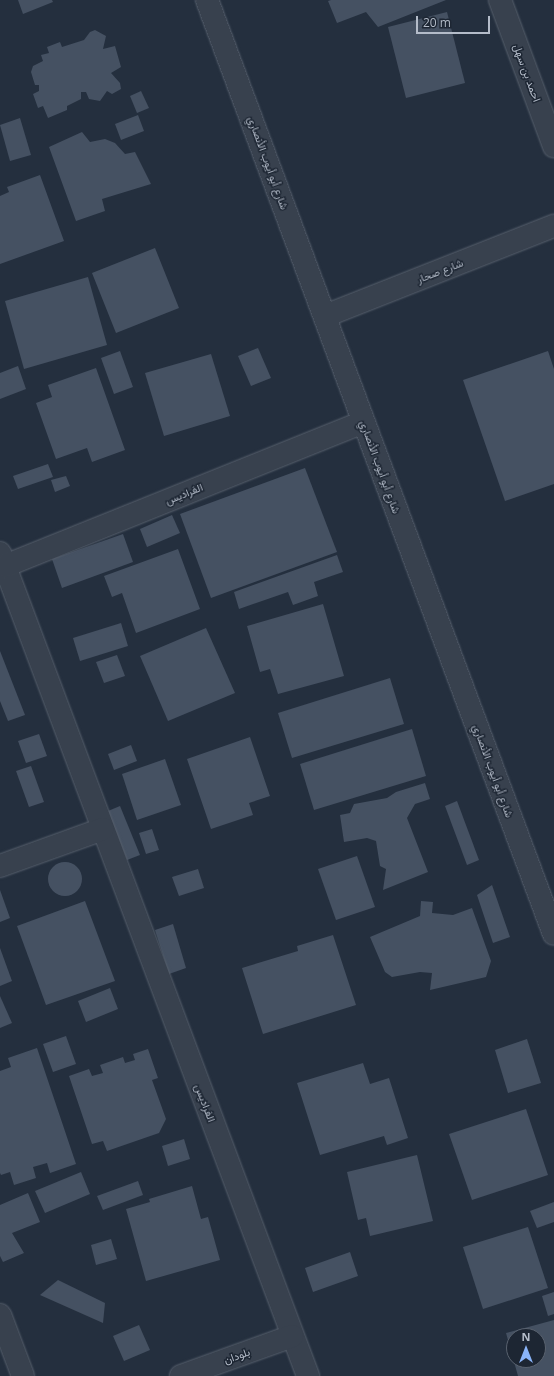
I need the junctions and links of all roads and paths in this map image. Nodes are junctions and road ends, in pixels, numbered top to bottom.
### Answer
1 (207, 0) edge
2 (500, 0) edge
3 (554, 146) edge
4 (554, 226) edge
5 (325, 316) junction
6 (363, 422) junction
7 (2, 559) edge
8 (103, 829) junction
9 (0, 866) edge
10 (554, 934) edge
11 (0, 1315) edge
12 (292, 1336) junction
13 (23, 1376) edge
14 (181, 1376) edge
15 (308, 1376) edge

1 - 5 street, شارع أبو أيوب الأنصاري
2 - 3 street, احمد بن سهل
4 - 5 street, شارع صحار
5 - 6 street, شارع أبو أيوب الأنصاري
6 - 7 street, الفراديس
6 - 10 street, شارع أبو أيوب الأنصاري
7 - 8 street, الفراديس
8 - 9 street
8 - 12 street, الفراديس
11 - 13 street
12 - 14 street, بلودان
12 - 15 street, الفراديس

